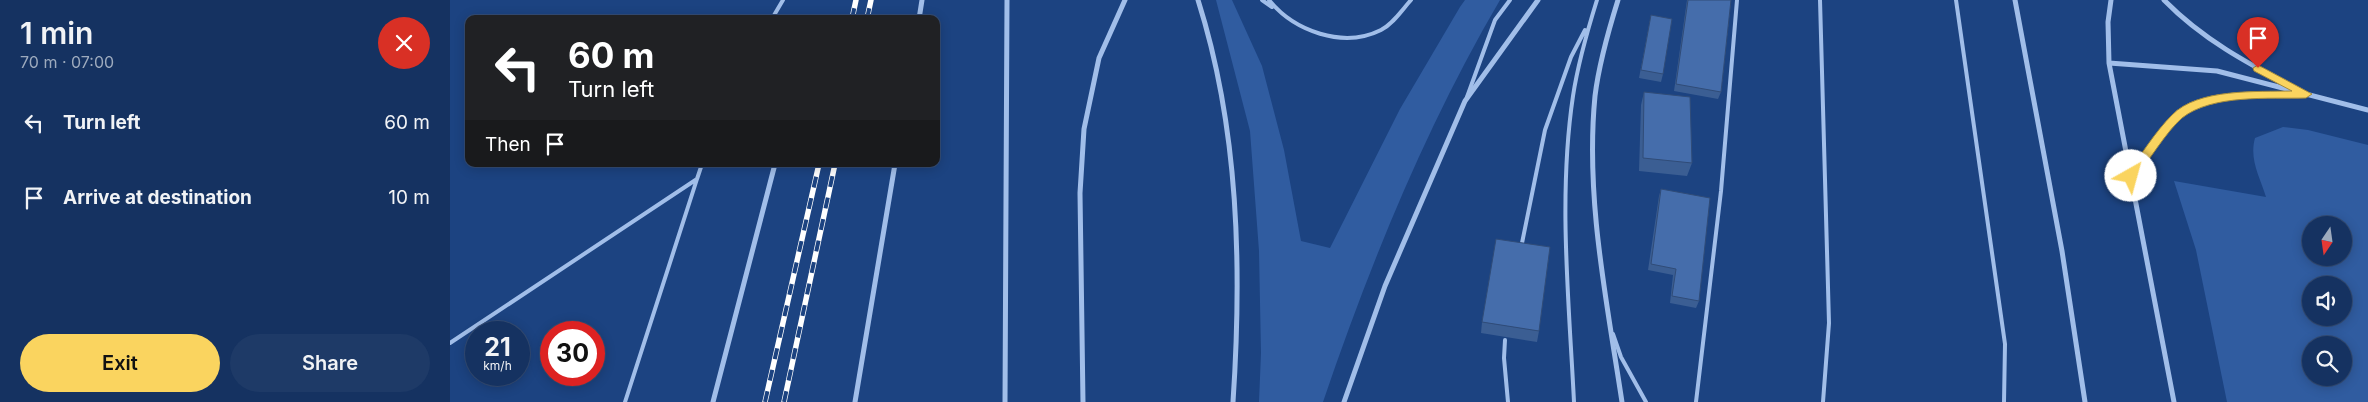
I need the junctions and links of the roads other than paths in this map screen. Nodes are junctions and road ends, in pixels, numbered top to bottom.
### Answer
1 (782, 0) edge
2 (922, 0) edge
3 (1008, 0) edge
4 (1125, 0) edge
5 (1198, 0) edge
6 (1262, 0) edge
7 (1269, 0) edge
8 (1411, 0) edge
9 (1510, 0) edge
10 (1538, 0) edge
11 (1598, 0) edge
12 (1618, 0) edge
13 (1737, 0) edge
14 (1820, 0) edge
15 (1956, 0) edge
16 (2015, 0) edge
17 (2111, 0) edge
18 (2164, 0) edge
19 (1280, 13) junction
20 (774, 15) edge
21 (920, 15) edge
22 (1588, 23) junction
23 (2108, 63) junction
24 (2306, 94) junction
25 (1465, 101) junction
26 (2368, 110) edge
27 (701, 167) edge
28 (774, 167) edge
29 (894, 167) edge
30 (2131, 176) junction
31 (697, 179) junction
32 (1520, 252) edge
33 (1611, 330) junction
34 (1505, 340) edge
35 (450, 343) edge
36 (625, 402) edge
37 (713, 402) edge
38 (855, 402) edge
39 (1005, 402) edge
40 (1083, 402) edge
41 (1233, 402) edge
42 (1344, 402) edge
43 (1508, 402) edge
44 (1574, 402) edge
45 (1622, 402) edge
46 (1646, 402) edge
47 (1696, 402) edge
48 (1823, 402) edge
49 (2004, 402) edge
50 (2085, 402) edge
51 (2174, 402) edge

1 - 20 lane
2 - 21 street
3 - 39 street
4 - 40 street
5 - 41 street
6 - 19 lane
7 - 19 lane
8 - 19 lane
9 - 25 lane
10 - 25 street
11 - 22 lane
12 - 33 street
13 - 47 lane
14 - 48 lane
15 - 49 lane
16 - 50 street
17 - 23 street
18 - 24 street
22 - 32 lane
22 - 44 lane
23 - 24 street
23 - 30 street
24 - 26 street
24 - 30 street
25 - 42 street
27 - 31 lane
28 - 37 street
29 - 38 street
30 - 51 street
31 - 35 lane
31 - 36 lane
33 - 45 street
33 - 46 lane
34 - 43 lane

